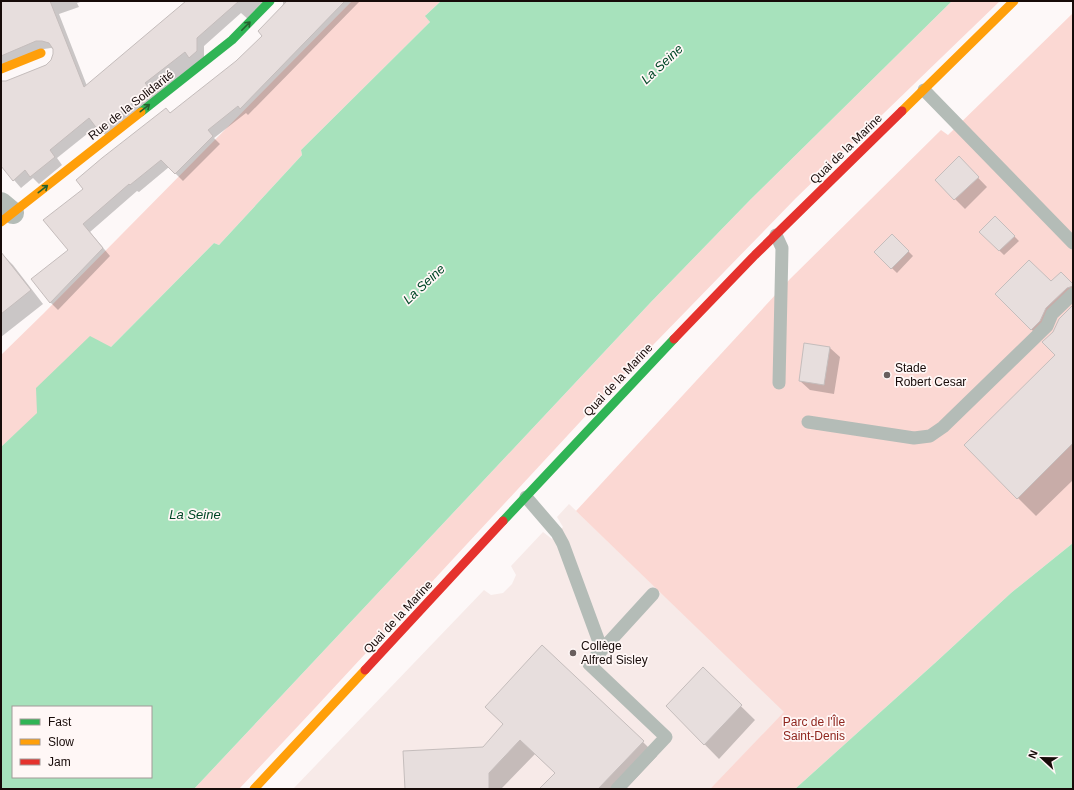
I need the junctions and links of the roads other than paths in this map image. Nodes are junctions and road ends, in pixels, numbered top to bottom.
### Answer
1 (270, 1) edge
2 (1014, 1) edge
3 (41, 53) dead end
4 (1, 69) edge
5 (924, 90) junction
6 (5, 212) edge
7 (776, 235) junction
8 (1073, 243) edge
9 (1073, 294) edge
10 (778, 383) dead end
11 (808, 422) dead end
12 (526, 497) junction
13 (653, 594) dead end
14 (602, 650) junction
15 (254, 789) edge
16 (617, 789) edge

6 -> 1 street, Rue de la Solidarité
2 - 5 street, Quai de la Marine
3 - 4 street
5 - 7 street, Quai de la Marine
5 - 8 lane
7 - 10 lane
7 - 12 street, Quai de la Marine
9 - 11 lane
12 - 14 lane
12 - 15 street, Quai de la Marine
13 - 14 lane
14 - 16 lane

